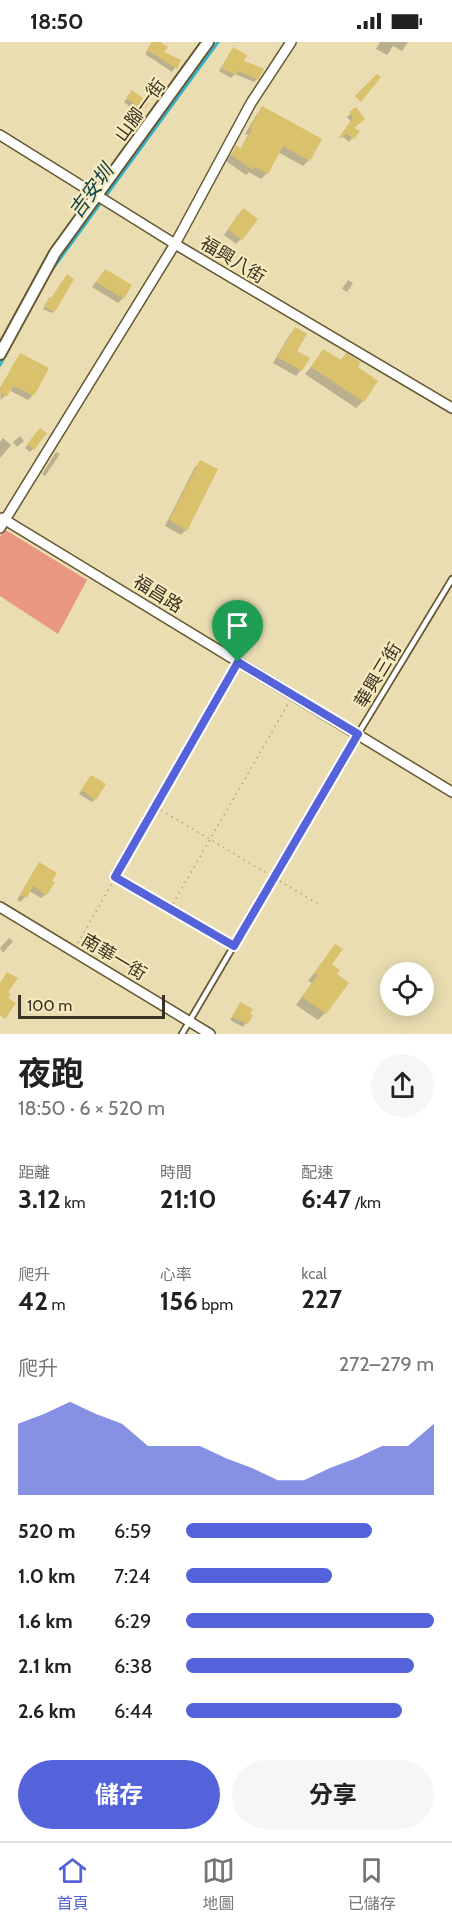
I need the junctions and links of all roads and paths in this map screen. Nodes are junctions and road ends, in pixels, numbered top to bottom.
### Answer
1 (208, 42) edge
2 (291, 42) edge
3 (0, 135) edge
4 (102, 199) junction
5 (175, 244) junction
6 (0, 354) edge
7 (452, 408) edge
8 (2, 521) edge
9 (452, 579) edge
10 (238, 662) junction
11 (293, 696) junction
12 (358, 734) junction
13 (452, 792) edge
14 (155, 807) junction
15 (210, 839) junction
16 (115, 877) junction
17 (274, 878) junction
18 (320, 905) dead end
19 (0, 907) edge
20 (170, 909) junction
21 (234, 946) junction
22 (73, 951) junction
23 (189, 1022) junction
24 (182, 1034) edge
25 (210, 1034) edge

1 - 4 street, 山腳一街
2 - 5 street
3 - 4 street, 福興八街
4 - 5 street, 福興八街
4 - 6 street, 山腳一街
5 - 7 street, 福興八街
5 - 8 street
8 - 10 street, 福昌路
9 - 12 lane, 華興三街
10 - 11 street, 福昌路
10 - 14 path
11 - 12 street, 福昌路
11 - 15 path
12 - 13 street, 福昌路
12 - 17 lane, 華興三街
14 - 15 path
14 - 16 path
15 - 17 path
15 - 20 path
16 - 20 path
16 - 22 path
17 - 18 path
17 - 21 lane, 華興三街
19 - 22 street, 南華一街
20 - 21 path
21 - 23 lane, 華興三街
22 - 23 street, 南華一街
23 - 24 lane, 華興三街
23 - 25 street, 南華一街

